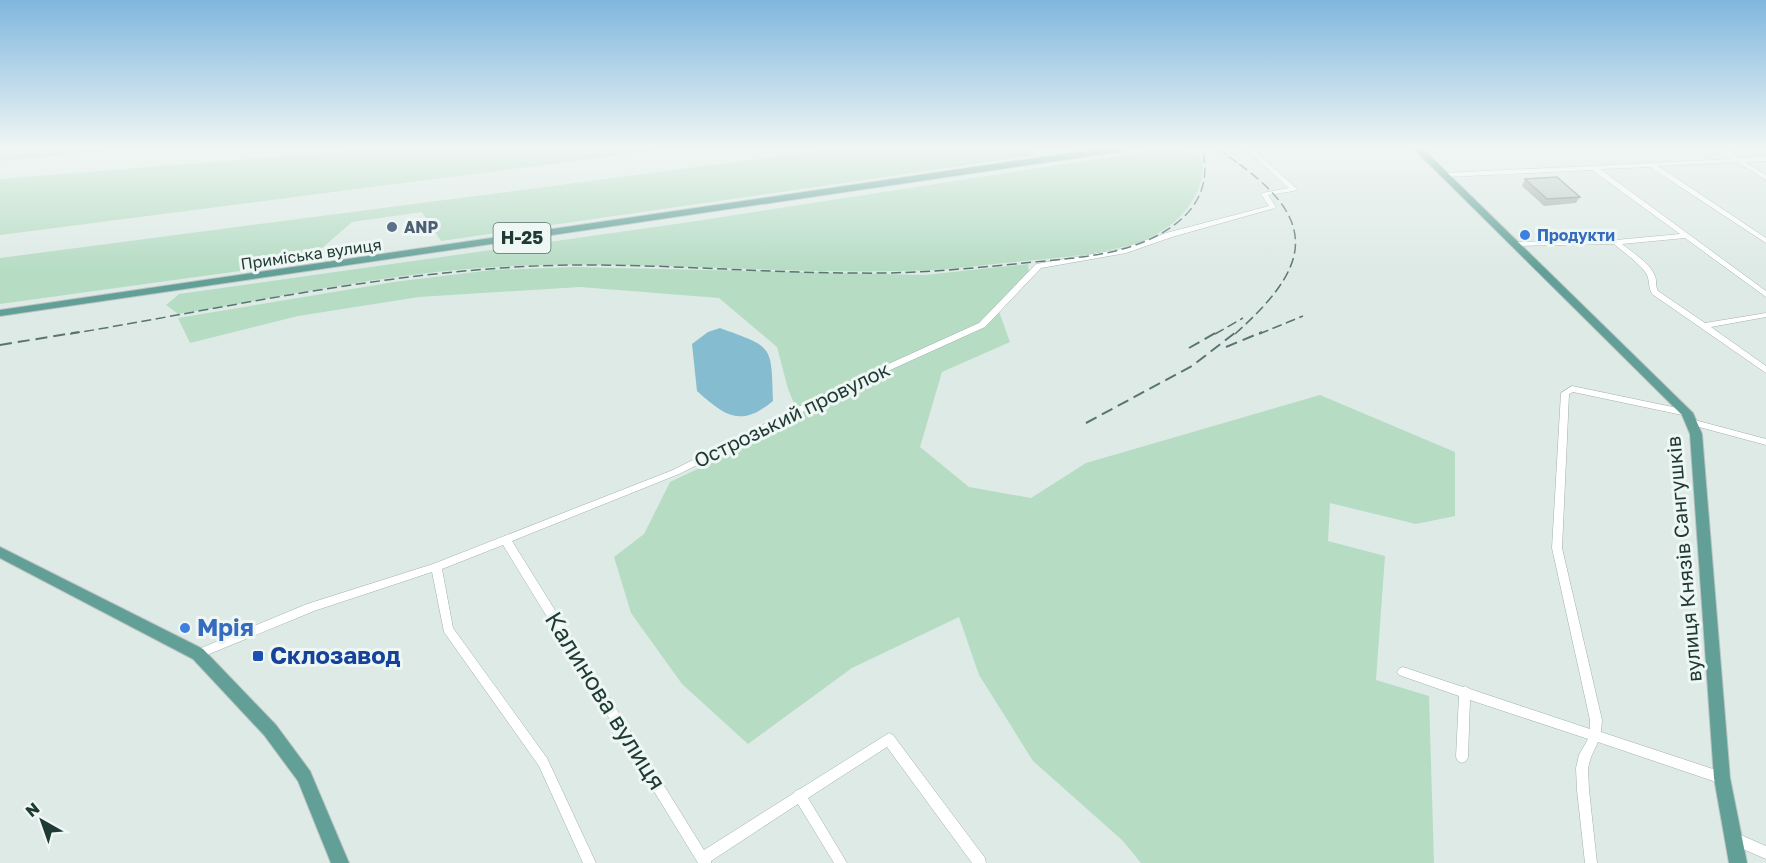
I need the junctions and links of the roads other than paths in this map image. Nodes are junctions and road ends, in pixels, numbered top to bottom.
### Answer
1 (851, 188) edge
2 (1293, 188) edge
3 (1459, 188) edge
4 (1622, 188) edge
5 (1687, 188) edge
6 (1687, 237) junction
7 (1766, 241) edge
8 (1616, 242) junction
9 (1516, 244) junction
10 (1766, 295) edge
11 (0, 313) edge
12 (1766, 315) edge
13 (1704, 326) junction
14 (1766, 370) edge
15 (1689, 417) junction
16 (1764, 439) edge
17 (505, 539) junction
18 (0, 552) edge
19 (436, 567) junction
20 (198, 654) junction
21 (1403, 672) dead end
22 (1465, 691) junction
23 (1598, 736) junction
24 (1462, 757) dead end
25 (1722, 778) junction
26 (799, 795) junction
27 (1731, 837) junction
28 (1766, 853) edge
29 (704, 861) edge
30 (340, 863) edge
31 (590, 863) edge
32 (841, 863) edge
33 (980, 863) edge
34 (1591, 863) edge
35 (1738, 863) edge

1 - 11 main road, Приміська вулиця / Н-25
2 - 17 street, Острозький провулок
3 - 9 main road, вулиця Князів Сангушків
4 - 6 street
5 - 7 street
6 - 8 street
6 - 10 street
8 - 9 street
8 - 13 street
9 - 15 main road, вулиця Князів Сангушків
12 - 13 street
13 - 14 street
15 - 16 street
15 - 23 street
15 - 25 main road, вулиця Князів Сангушків
17 - 19 street, Острозький провулок
17 - 29 street, Калинова вулиця
18 - 20 main road
19 - 20 street, Острозький провулок
19 - 31 street
20 - 30 main road
21 - 22 street
22 - 23 street
22 - 24 street
23 - 25 street
23 - 34 street
25 - 27 main road, вулиця Князів Сангушків
26 - 29 street
26 - 32 street
26 - 33 street
27 - 28 street
27 - 35 main road, вулиця Князів Сангушків

